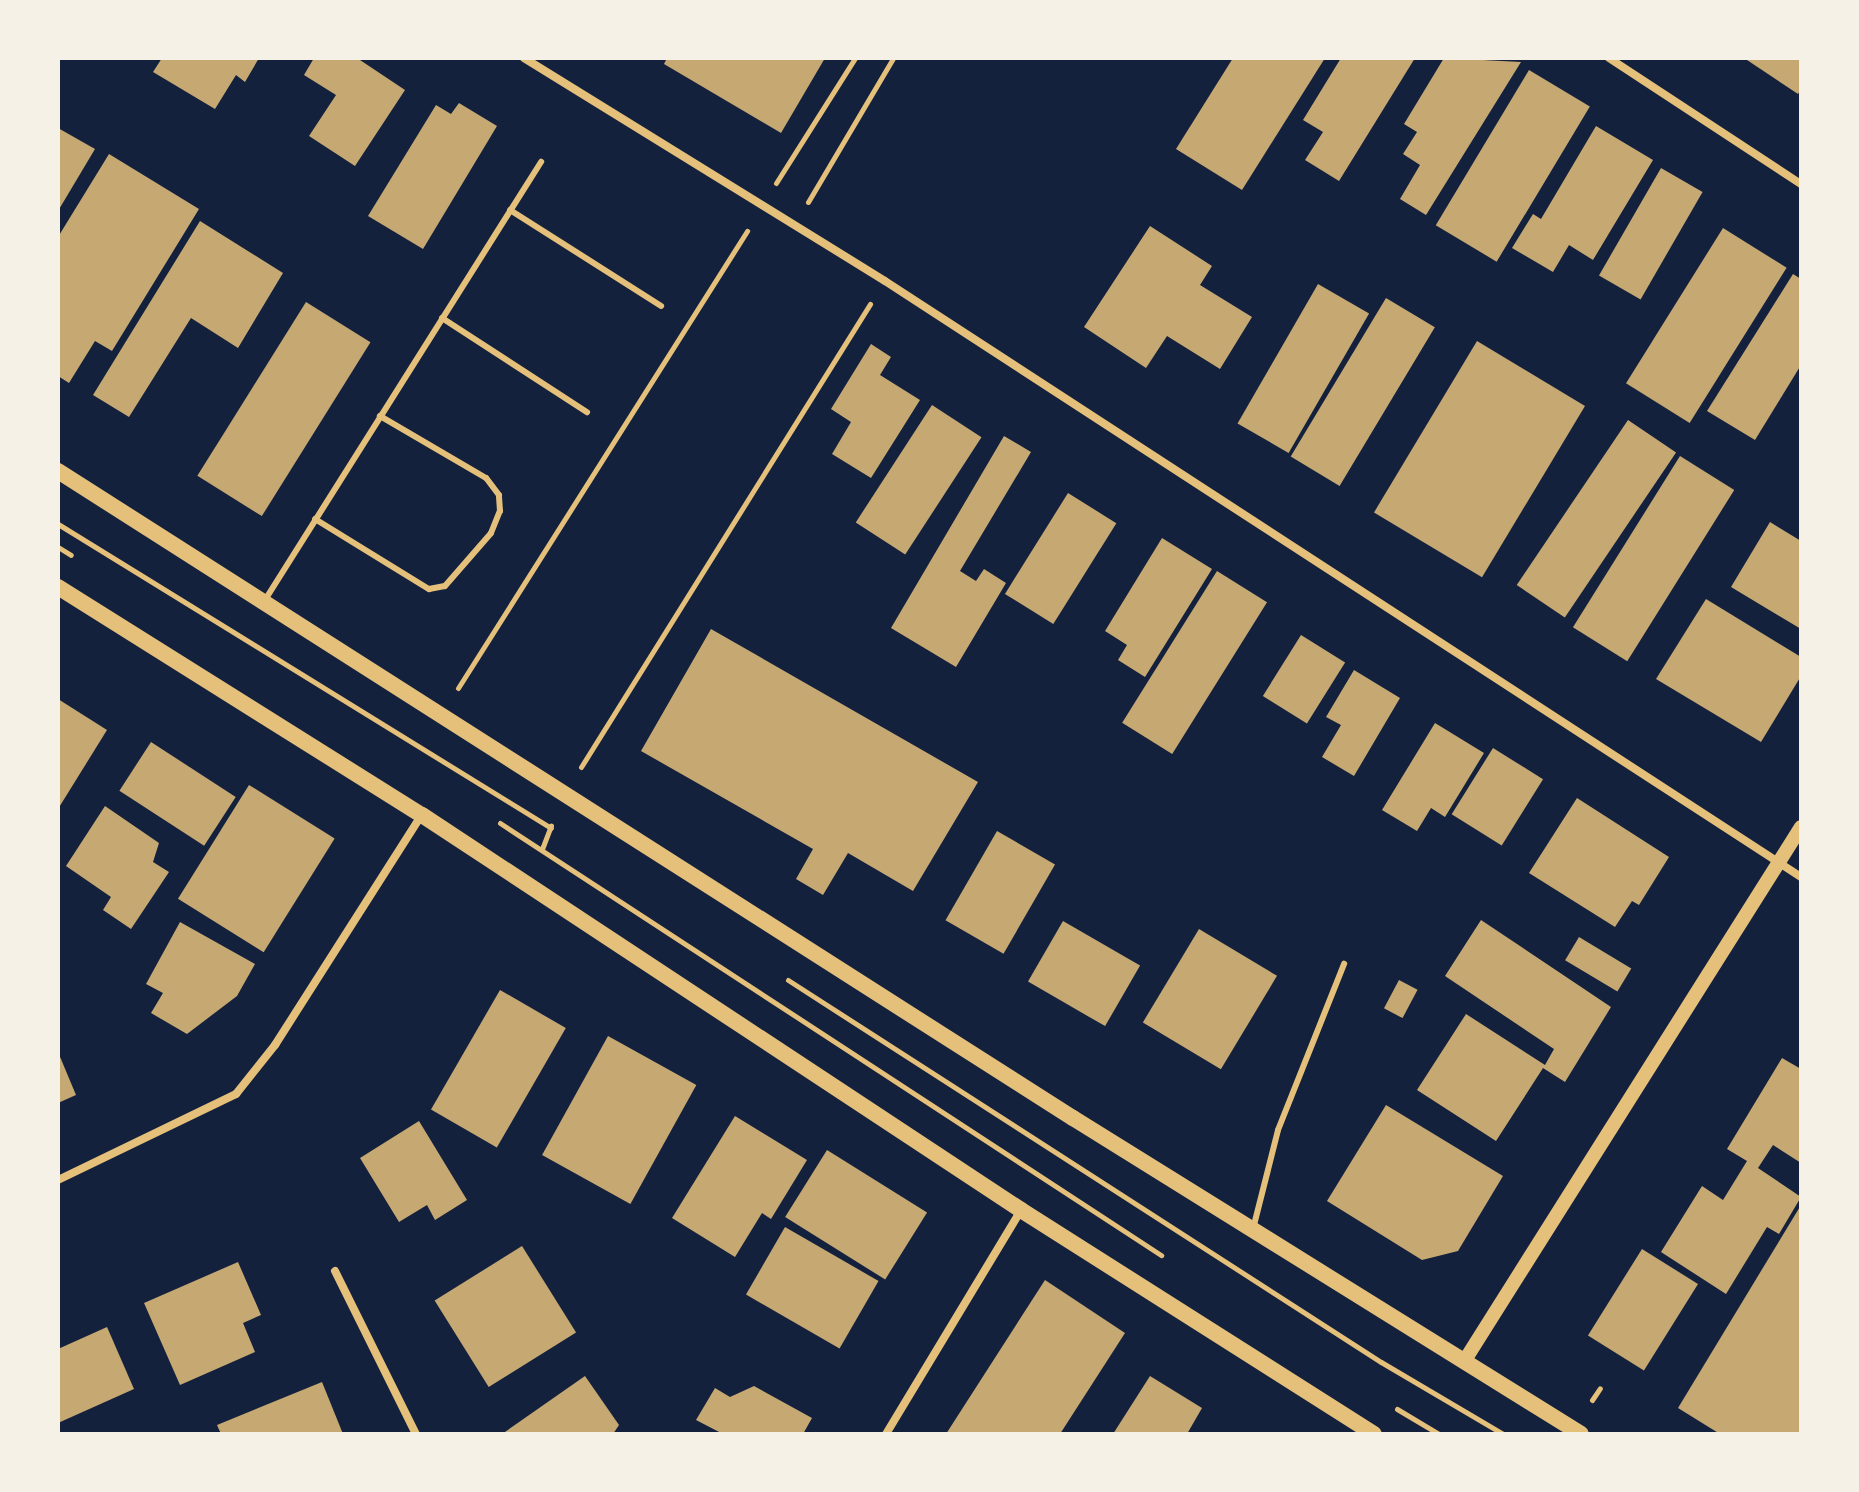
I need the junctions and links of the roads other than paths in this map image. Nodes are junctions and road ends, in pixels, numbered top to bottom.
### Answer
1 (524, 58) edge
2 (1609, 58) edge
3 (541, 162) dead end
4 (1801, 184) edge
5 (510, 210) junction
6 (661, 306) dead end
7 (442, 318) junction
8 (587, 412) dead end
9 (380, 416) junction
10 (58, 471) edge
11 (315, 519) junction
12 (58, 587) edge
13 (263, 603) junction
14 (422, 815) junction
15 (1801, 827) edge
16 (1779, 863) junction
17 (1801, 877) edge
18 (1344, 964) dead end
19 (58, 1180) edge
20 (1021, 1210) junction
21 (1253, 1229) junction
22 (335, 1271) dead end
23 (1465, 1360) junction
24 (416, 1434) edge
25 (886, 1434) edge
26 (1374, 1434) edge
27 (1581, 1434) edge

1 - 16 street
2 - 4 street
3 - 5 lane
5 - 6 lane
5 - 7 lane
7 - 8 lane
7 - 9 lane
9 - 11 lane
9 - 11 lane
10 - 13 main road
11 - 13 lane
12 - 14 main road
13 - 21 main road
14 - 19 street
14 - 20 main road
15 - 16 street
16 - 17 street
16 - 23 street
18 - 21 lane
20 - 25 street
20 - 26 main road
21 - 23 main road
22 - 24 street
23 - 27 main road

